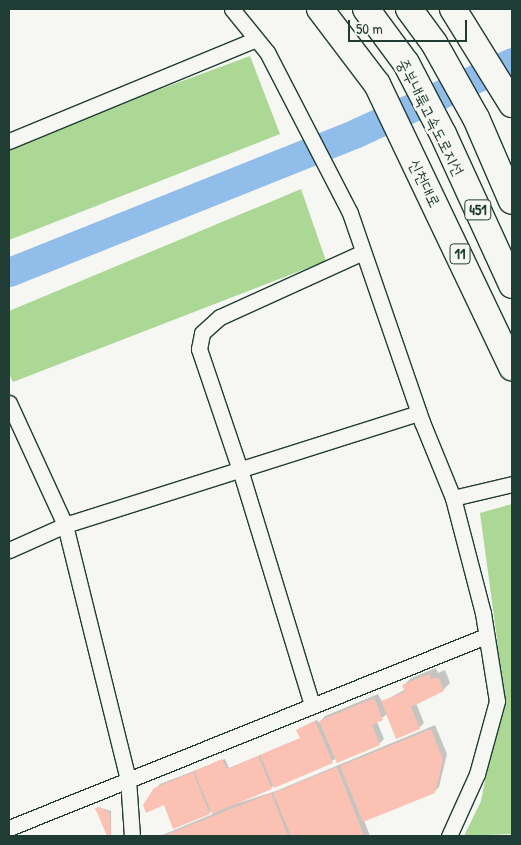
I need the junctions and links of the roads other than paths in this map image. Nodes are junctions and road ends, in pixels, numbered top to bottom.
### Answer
1 (232, 9) edge
2 (320, 9) edge
3 (366, 9) edge
4 (409, 9) edge
5 (457, 14) edge
6 (256, 39) junction
7 (512, 103) edge
8 (9, 141) edge
9 (512, 201) edge
10 (363, 252) junction
11 (512, 285) edge
12 (512, 367) edge
13 (9, 403) edge
14 (419, 414) junction
15 (240, 470) junction
16 (512, 484) edge
17 (453, 498) junction
18 (65, 525) junction
19 (9, 550) edge
20 (486, 636) junction
21 (312, 705) junction
22 (128, 779) junction
23 (9, 828) edge
24 (132, 836) edge
25 (449, 836) edge

1 - 6 street
2 - 12 highway, 신천대로 / 11
3 - 11 highway, 중부내륙고속도로지선 / 451
4 - 9 highway, 451
5 - 7 highway
6 - 8 street
6 - 10 street
10 - 14 street
10 - 15 street
13 - 18 street
14 - 15 street
14 - 17 street
15 - 18 street
15 - 21 street
16 - 17 street
17 - 20 street
18 - 19 street
18 - 22 street
20 - 21 street
20 - 25 street
21 - 22 street
22 - 23 street
22 - 24 street

